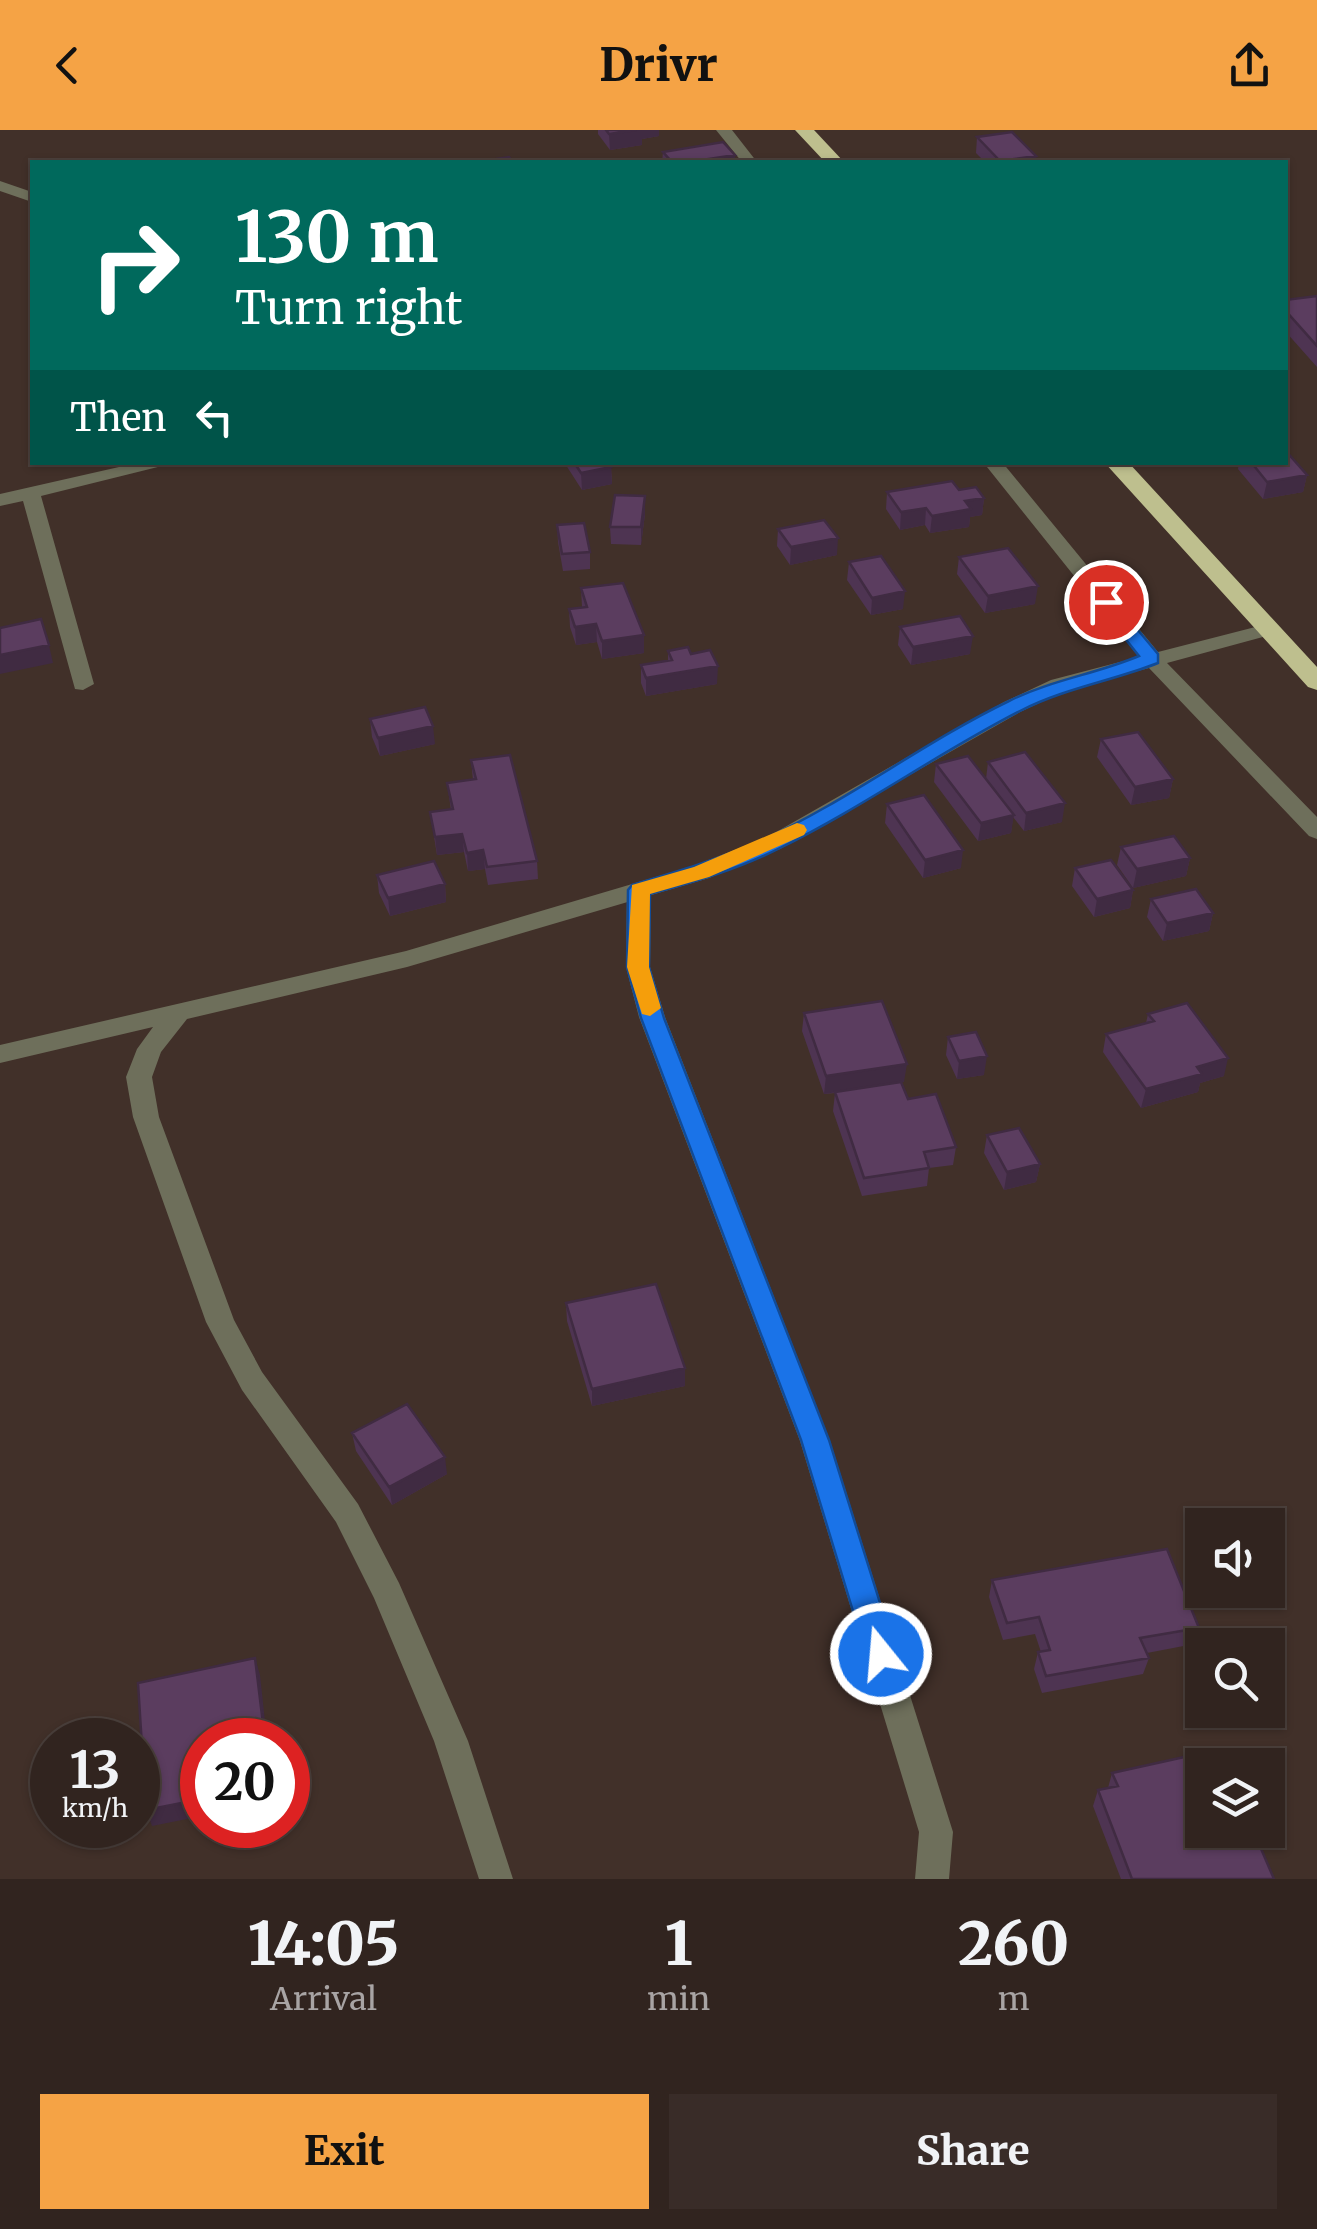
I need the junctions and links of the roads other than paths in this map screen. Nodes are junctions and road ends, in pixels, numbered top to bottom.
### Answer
1 (724, 130) edge
2 (804, 130) edge
3 (748, 160) edge
4 (833, 160) edge
5 (0, 186) edge
6 (30, 197) edge
7 (156, 465) edge
8 (994, 465) edge
9 (1117, 465) edge
10 (31, 494) junction
11 (0, 500) edge
12 (1267, 630) junction
13 (1151, 658) junction
14 (1317, 682) edge
15 (83, 684) dead end
16 (1317, 831) edge
17 (639, 890) junction
18 (177, 1015) junction
19 (0, 1054) edge
20 (496, 1879) edge
21 (932, 1879) edge

1 - 3 street
2 - 4 highway
5 - 6 street
7 - 10 street
8 - 13 street
9 - 12 highway
10 - 11 street
10 - 15 street
12 - 13 street
12 - 14 highway
13 - 16 street
13 - 17 street
17 - 18 street
17 - 21 street
18 - 19 street
18 - 20 street

